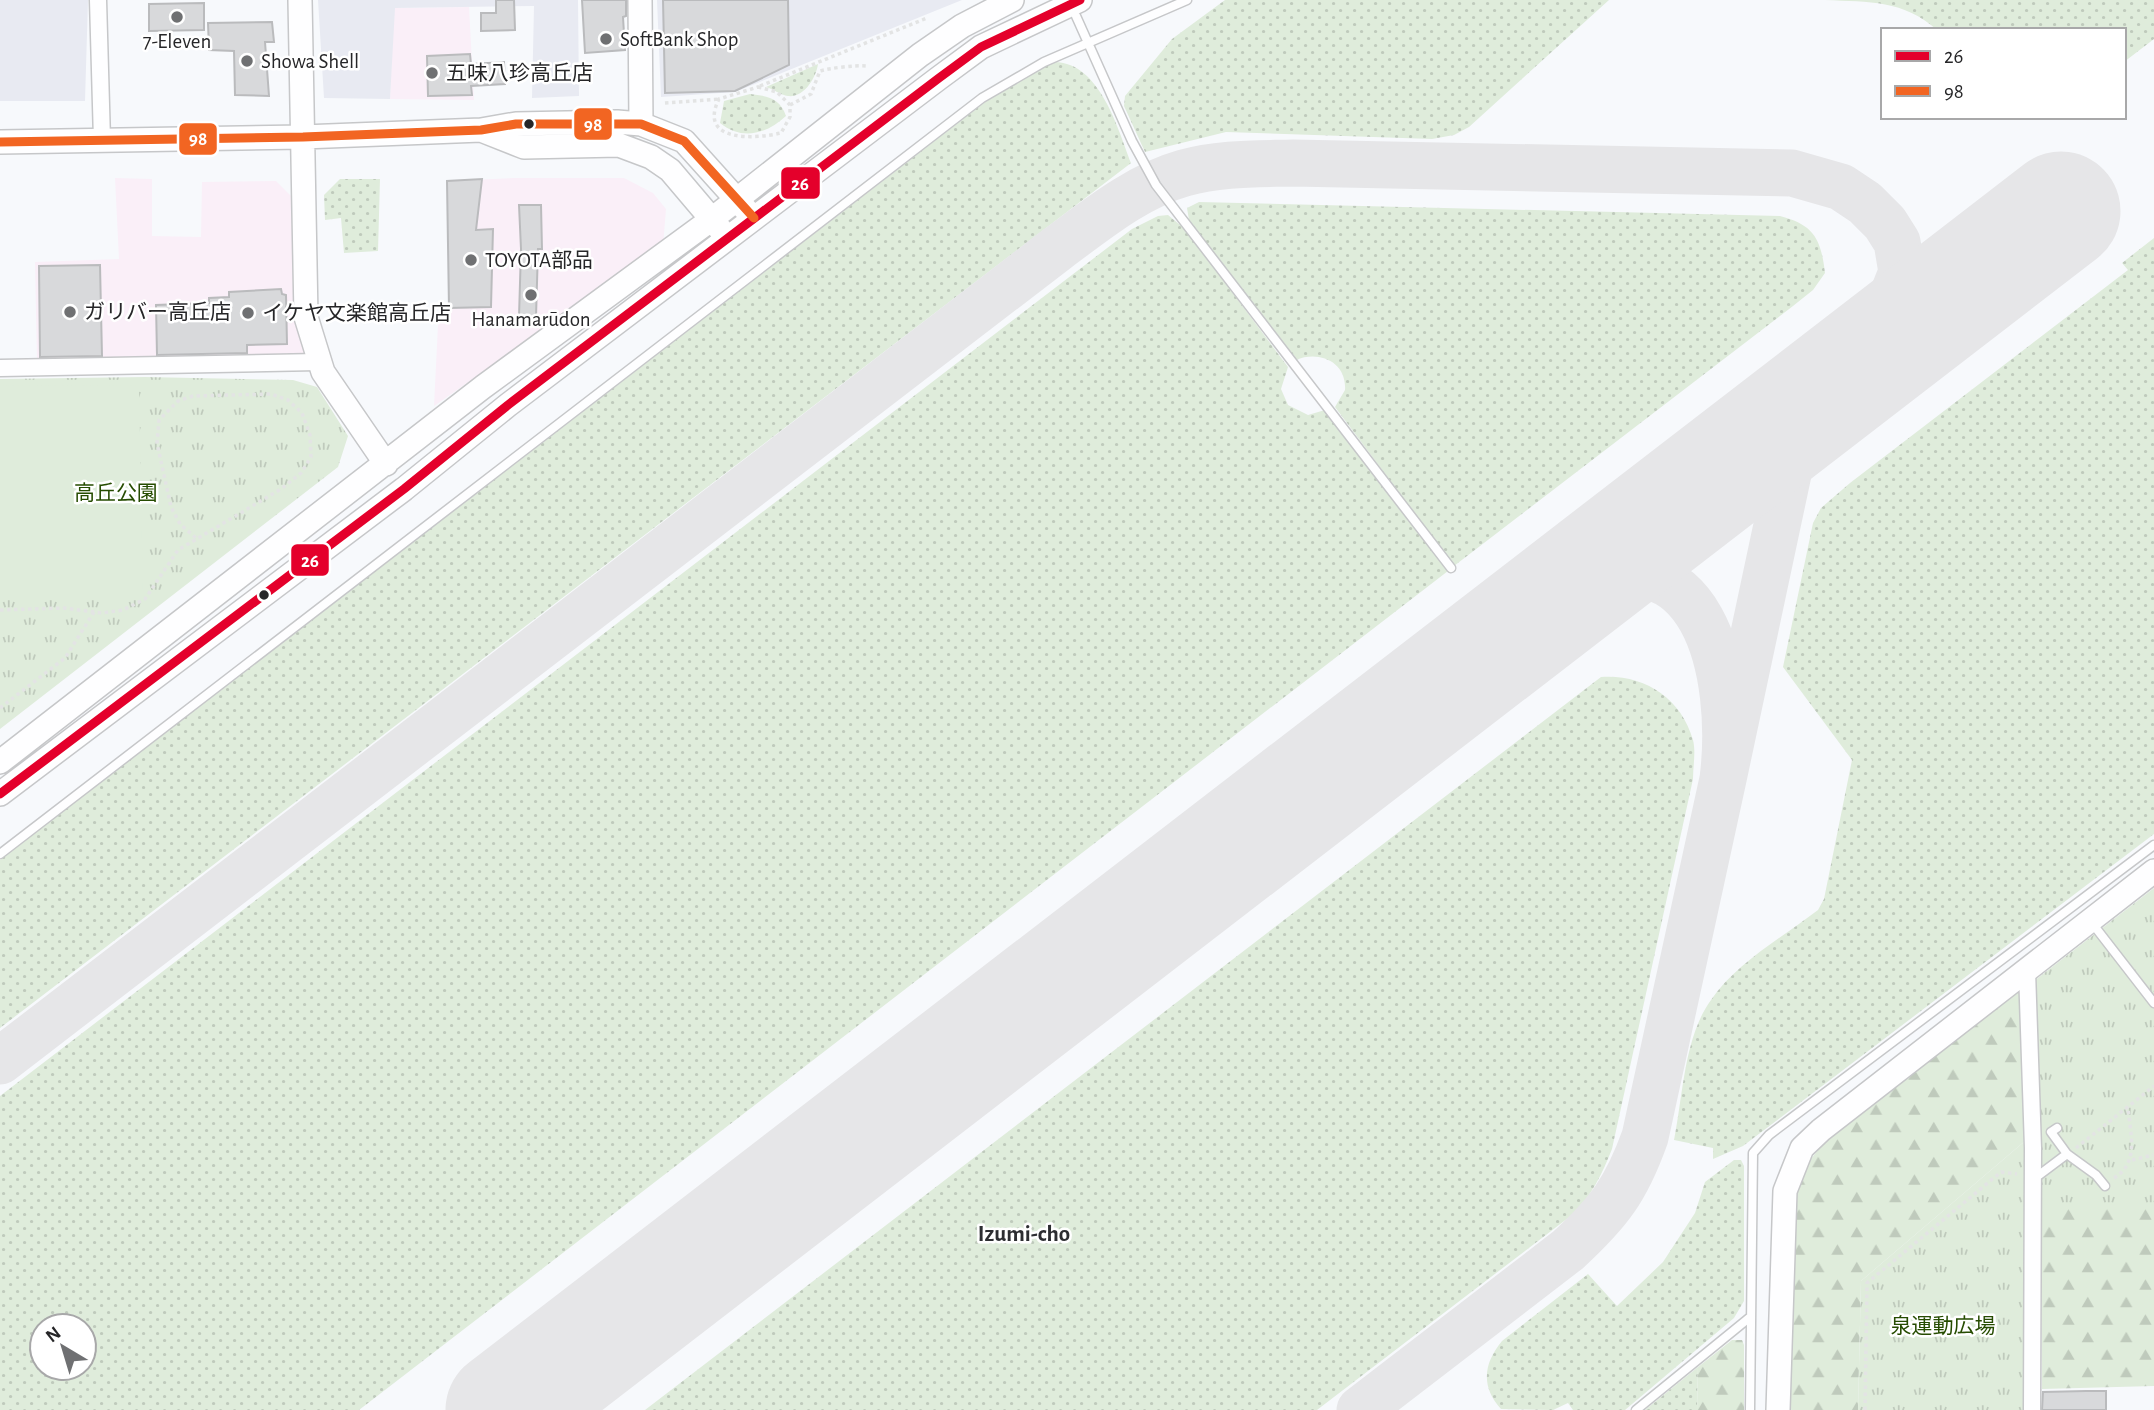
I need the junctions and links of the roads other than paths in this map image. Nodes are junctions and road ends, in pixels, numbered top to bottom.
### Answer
1 (98, 0) edge
2 (300, 0) edge
3 (640, 0) edge
4 (1012, 0) edge
5 (1187, 0) edge
6 (1078, 8) edge
7 (1086, 43) junction
8 (641, 124) junction
9 (481, 130) junction
10 (303, 137) junction
11 (102, 140) junction
12 (0, 142) edge
13 (737, 199) junction
14 (754, 218) junction
15 (712, 219) junction
16 (728, 238) junction
17 (318, 362) junction
18 (0, 368) edge
19 (386, 464) junction
20 (1451, 568) dead end
21 (0, 762) edge
22 (0, 794) edge
23 (2154, 845) edge
24 (0, 854) edge
25 (2154, 872) edge
26 (2091, 921) junction
27 (2026, 971) junction
28 (2154, 1003) edge
29 (2055, 1129) road end
30 (2067, 1154) junction
31 (2033, 1175) junction
32 (2104, 1184) road end
33 (1749, 1318) junction
34 (1636, 1410) edge
35 (1750, 1410) edge
36 (1778, 1410) edge
37 (2032, 1410) edge

1 - 11 street
2 - 10 street
3 - 8 street
4 - 13 street
5 - 7 lane
6 - 7 lane
6 - 14 street
7 - 20 lane
7 - 24 lane
8 - 9 street
8 - 13 street
9 - 10 street
9 - 15 street
10 - 11 street
10 - 17 street
11 - 12 street
13 - 14 street
13 - 15 street
14 - 16 street
15 - 16 street
15 - 19 street
16 - 22 street
17 - 18 street
17 - 19 street
19 - 21 street
23 - 33 lane
25 - 26 street
26 - 27 street
26 - 28 lane
27 - 31 street
27 - 36 street
29 - 30 lane
30 - 31 lane
30 - 32 lane
31 - 37 street
33 - 34 lane
33 - 35 lane

